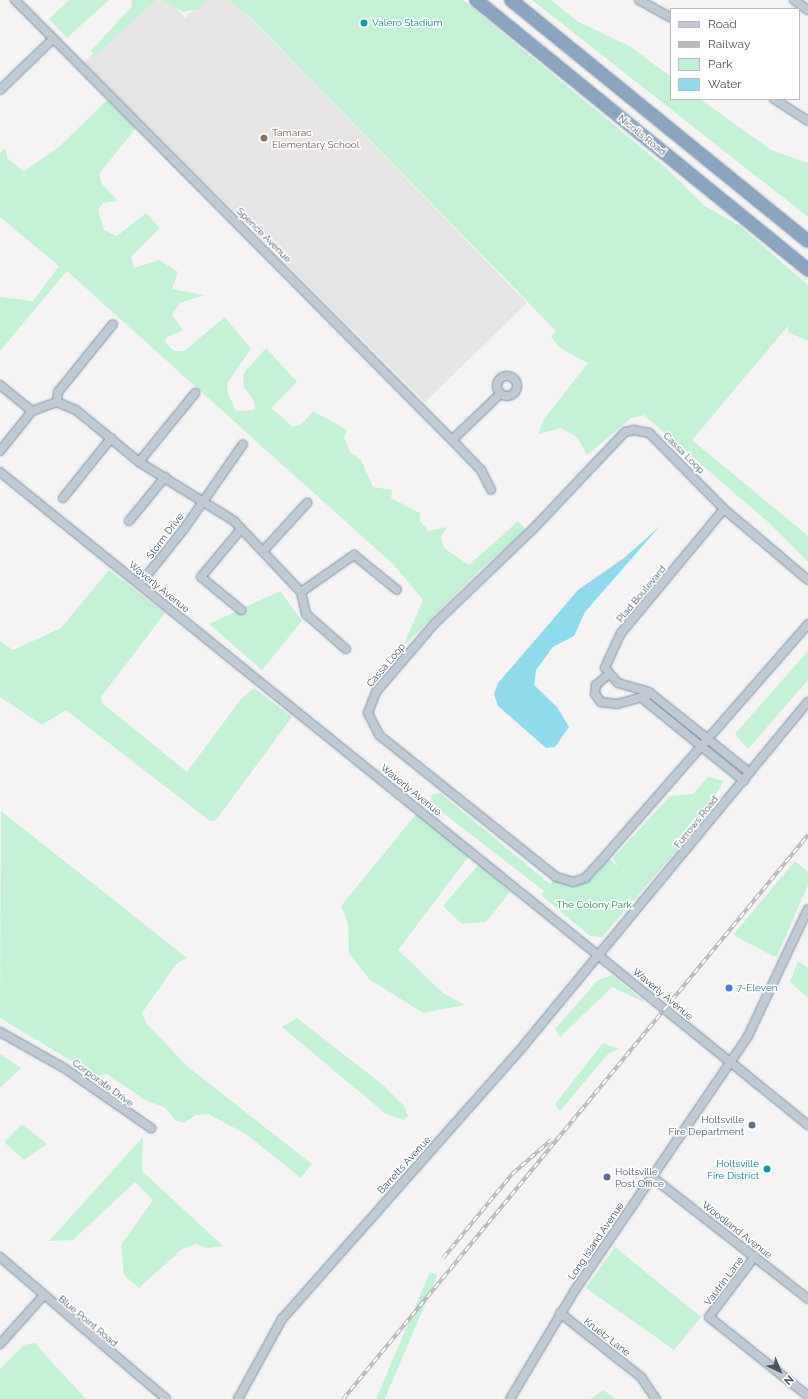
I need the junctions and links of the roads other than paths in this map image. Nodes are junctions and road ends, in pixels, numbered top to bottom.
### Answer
1 (15, 0) edge
2 (476, 0) edge
3 (511, 0) edge
4 (639, 0) edge
5 (794, 0) edge
6 (808, 10) edge
7 (670, 17) edge
8 (53, 39) junction
9 (0, 90) edge
10 (776, 100) edge
11 (808, 121) edge
12 (807, 240) edge
13 (805, 268) edge
14 (114, 324) dead end
15 (0, 385) edge
16 (195, 393) dead end
17 (500, 394) dead end
18 (57, 402) junction
19 (32, 410) junction
20 (111, 438) junction
21 (452, 440) junction
22 (243, 444) dead end
23 (0, 451) edge
24 (139, 462) junction
25 (0, 472) edge
26 (165, 477) junction
27 (491, 490) dead end
28 (63, 498) dead end
29 (205, 500) junction
30 (307, 504) dead end
31 (724, 509) junction
32 (129, 521) dead end
33 (241, 528) junction
34 (264, 550) junction
35 (808, 580) edge
36 (140, 584) junction
37 (397, 590) dead end
38 (301, 592) junction
39 (241, 610) dead end
40 (808, 624) edge
41 (346, 649) dead end
42 (608, 675) junction
43 (649, 692) junction
44 (644, 699) junction
45 (808, 702) edge
46 (707, 738) junction
47 (700, 746) junction
48 (750, 773) junction
49 (744, 781) junction
50 (808, 909) edge
51 (600, 955) junction
52 (0, 1032) edge
53 (731, 1062) junction
54 (808, 1125) edge
55 (152, 1128) dead end
56 (652, 1177) junction
57 (755, 1256) junction
58 (0, 1257) edge
59 (44, 1296) junction
60 (808, 1299) edge
61 (560, 1314) junction
62 (0, 1344) edge
63 (808, 1396) edge
64 (166, 1399) edge
65 (238, 1399) edge
66 (510, 1399) edge
67 (656, 1399) edge

1 - 8 street, Spence Avenue
2 - 13 highway, Nicolls Road
3 - 12 highway
4 - 7 street
5 - 6 street
8 - 9 street
8 - 21 street, Spence Avenue
10 - 11 street
14 - 18 street
15 - 19 street
16 - 24 street
17 - 21 street
18 - 19 street
18 - 20 street
19 - 23 street
20 - 24 street
20 - 28 street
21 - 27 street, Spence Avenue
22 - 29 street, Storm Drive
24 - 26 street
25 - 36 street, Waverly Avenue
26 - 29 street
26 - 32 street
29 - 33 street
29 - 36 street, Storm Drive
30 - 34 street
31 - 35 street, Cassa Loop
31 - 42 street, Plad Boulevard
31 - 47 street, Cassa Loop
33 - 34 street
33 - 39 street
34 - 38 street
36 - 51 street, Waverly Avenue
37 - 38 street
38 - 41 street
40 - 46 street, Cassa Loop
42 - 43 street
42 - 44 street
43 - 44 street
43 - 46 street
44 - 47 street
45 - 48 street, Furrows Road
46 - 47 street, Cassa Loop
46 - 48 street
47 - 49 street
48 - 49 street, Furrows Road
49 - 51 street, Furrows Road
50 - 53 street, Long Island Avenue
51 - 53 street, Waverly Avenue
51 - 65 street, Barretts Avenue
52 - 55 street, Corporate Drive
53 - 54 street, Waverly Avenue
53 - 56 street, Long Island Avenue
56 - 57 street, Woodland Avenue
56 - 61 street, Long Island Avenue
57 - 60 street, Woodland Avenue
57 - 63 street, Vautrin Lane
58 - 59 street, Blue Point Road
59 - 62 street
59 - 64 street, Blue Point Road
61 - 66 street, Long Island Avenue
61 - 67 street, Kruetz Lane

